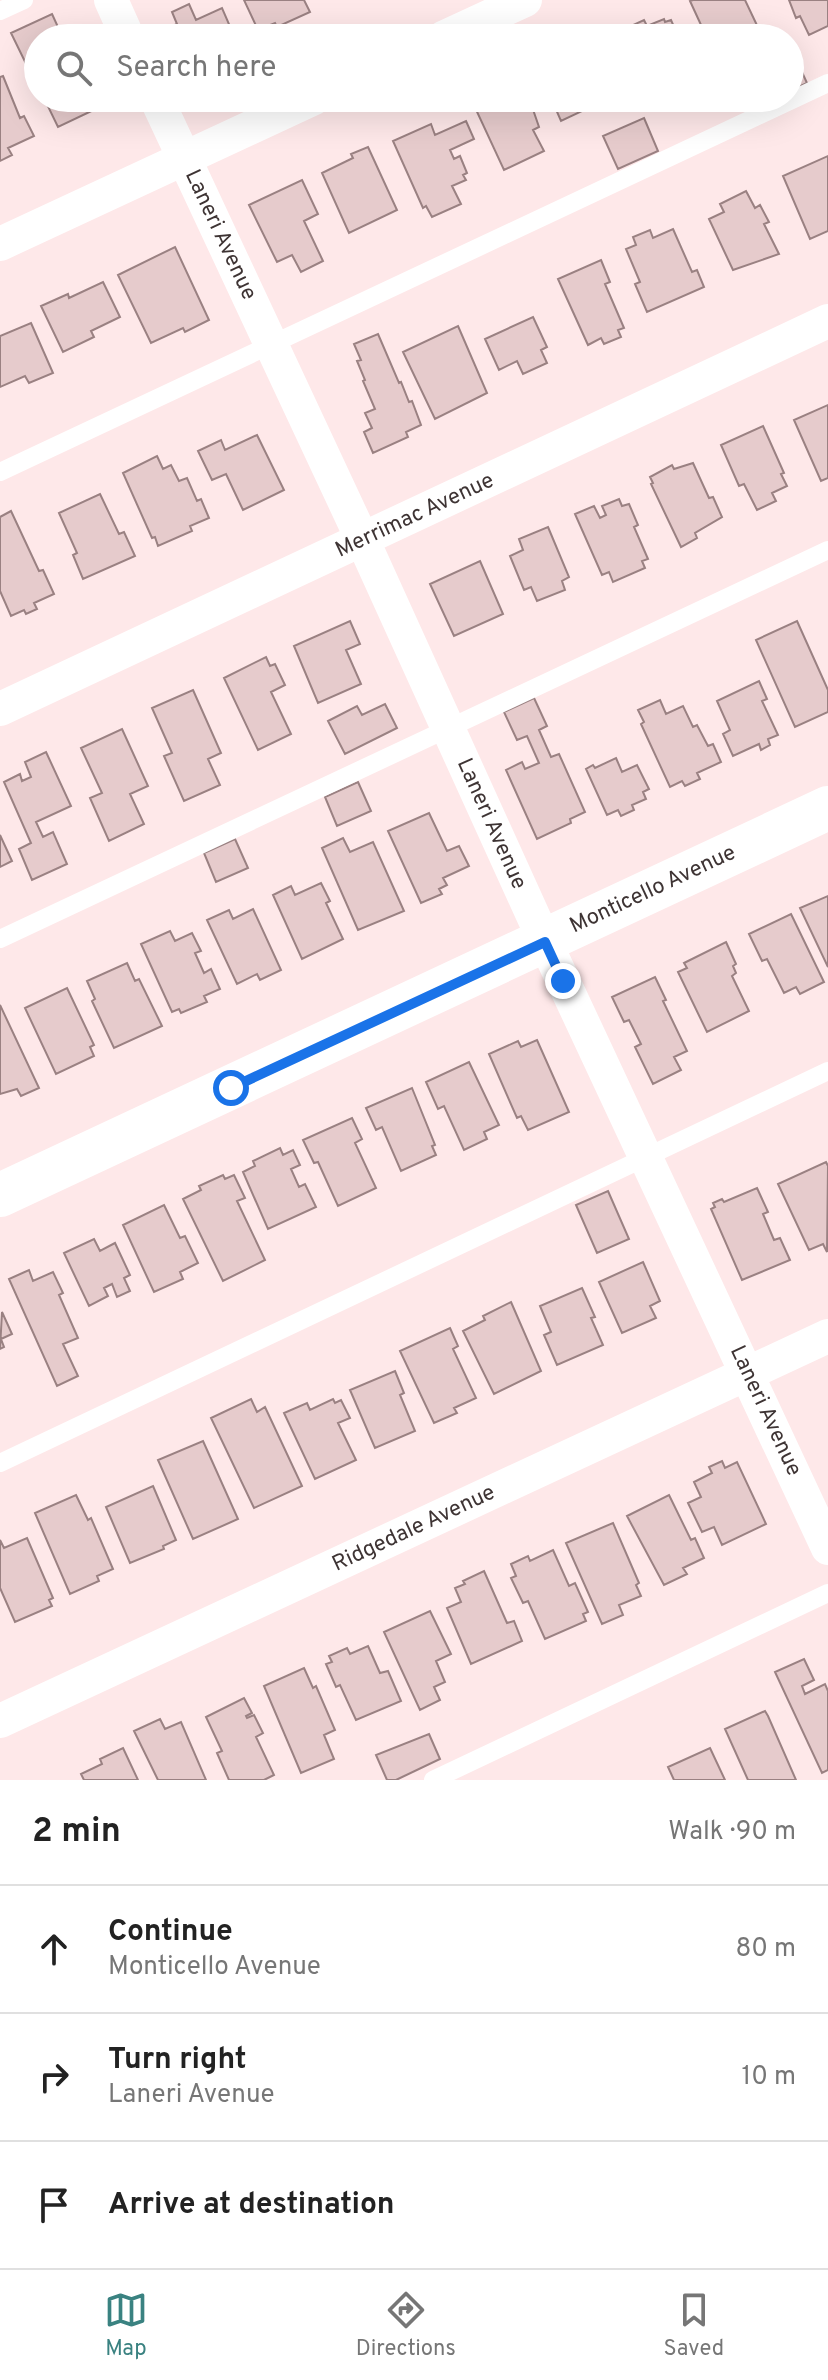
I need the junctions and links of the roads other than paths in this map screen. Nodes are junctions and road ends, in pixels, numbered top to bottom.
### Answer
1 (24, 0) edge
2 (111, 0) edge
3 (525, 0) edge
4 (0, 11) edge
5 (122, 24) edge
6 (473, 24) edge
7 (828, 83) edge
8 (804, 94) edge
9 (163, 112) edge
10 (284, 112) edge
11 (766, 112) edge
12 (184, 158) junction
13 (0, 244) edge
14 (828, 321) edge
15 (271, 345) junction
16 (0, 472) edge
17 (363, 541) junction
18 (828, 550) edge
19 (0, 709) edge
20 (448, 729) junction
21 (828, 808) edge
22 (0, 939) edge
23 (545, 942) junction
24 (828, 1071) edge
25 (646, 1157) junction
26 (0, 1195) edge
27 (828, 1336) edge
28 (748, 1374) junction
29 (0, 1463) edge
30 (828, 1548) edge
31 (828, 1593) edge
32 (0, 1721) edge
33 (433, 1780) edge

1 - 4 lane
2 - 5 street
3 - 6 street
7 - 8 lane
9 - 12 street, Laneri Avenue
10 - 12 street
11 - 15 lane
12 - 13 street
12 - 15 street, Laneri Avenue
14 - 17 street, Merrimac Avenue
15 - 16 lane
15 - 17 street, Laneri Avenue
17 - 19 street, Merrimac Avenue
17 - 20 street, Laneri Avenue
18 - 20 lane
20 - 22 lane
20 - 23 street, Laneri Avenue
21 - 23 street, Monticello Avenue
23 - 25 street, Laneri Avenue
23 - 26 street, Monticello Avenue
24 - 25 lane
25 - 28 street, Laneri Avenue
25 - 29 lane
27 - 28 street, Ridgedale Avenue
28 - 30 street, Laneri Avenue
28 - 32 street, Ridgedale Avenue
31 - 33 lane

